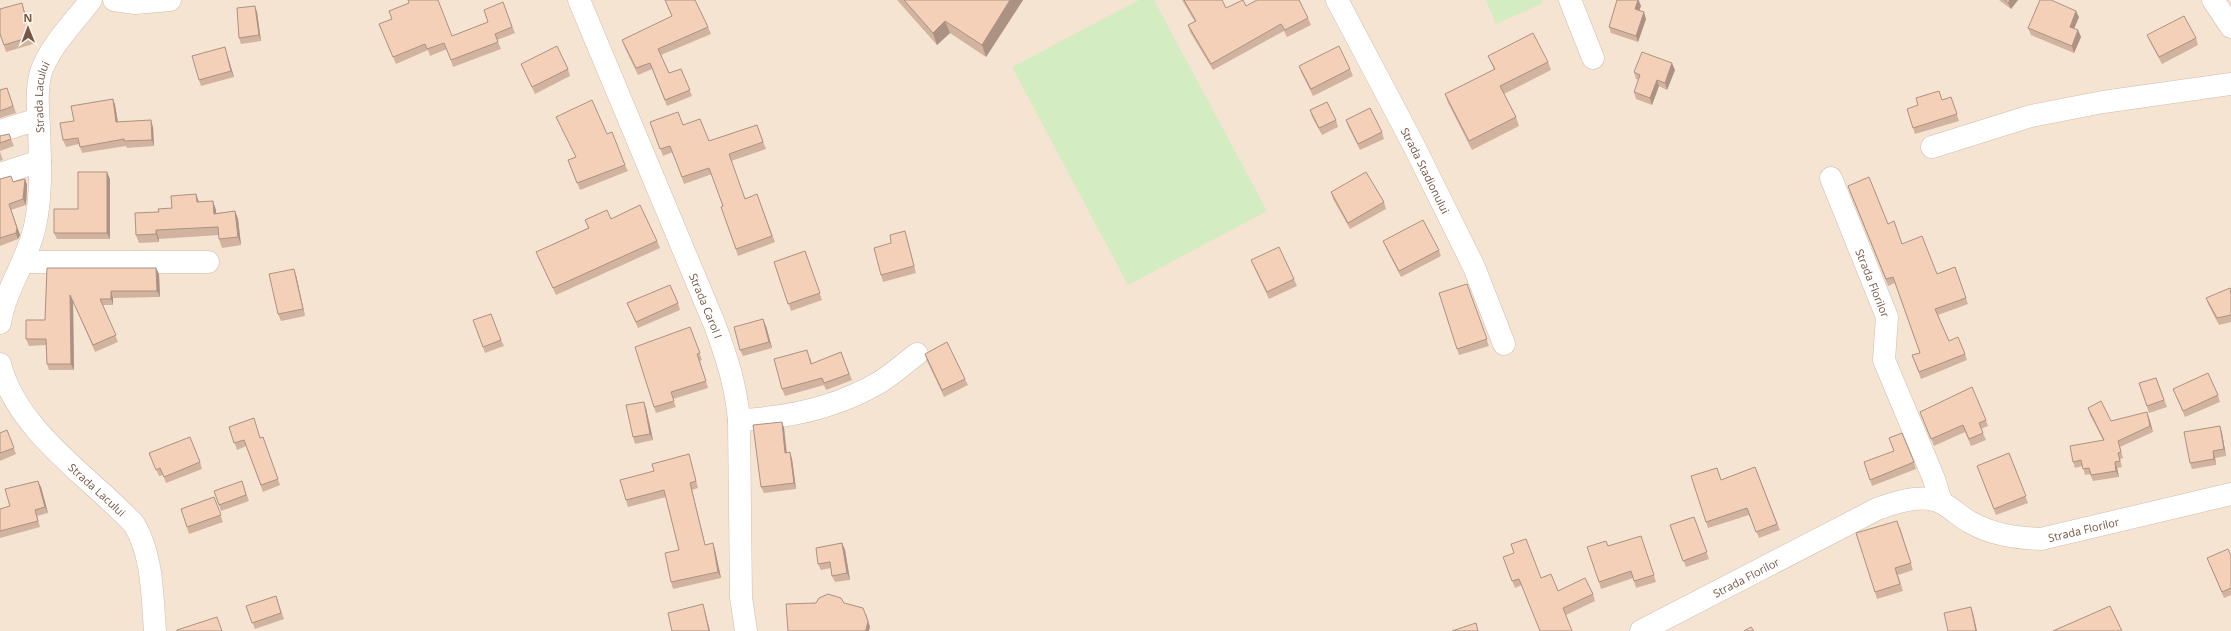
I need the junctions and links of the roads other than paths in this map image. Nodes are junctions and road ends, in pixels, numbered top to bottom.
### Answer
1 (91, 0) edge
2 (114, 0) edge
3 (170, 0) edge
4 (579, 0) edge
5 (1337, 0) edge
6 (1570, 0) edge
7 (2213, 0) edge
8 (2231, 27) edge
9 (1593, 58) dead end
10 (2231, 84) edge
11 (38, 119) junction
12 (0, 131) edge
13 (1932, 147) dead end
14 (40, 161) junction
15 (0, 174) edge
16 (1830, 178) dead end
17 (23, 262) junction
18 (208, 262) dead end
19 (0, 323) edge
20 (1504, 344) dead end
21 (917, 354) dead end
22 (0, 364) edge
23 (739, 420) junction
24 (2231, 494) edge
25 (1941, 502) junction
26 (155, 631) edge
27 (746, 631) edge
28 (1641, 631) edge

1 - 11 street, Strada Lacului
2 - 3 street
4 - 23 street, Strada Carol I
5 - 20 street, Strada Stadionului
6 - 9 street
7 - 8 street
10 - 13 street
11 - 12 street
11 - 14 street, Strada Lacului
14 - 15 street
14 - 17 street, Strada Lacului
16 - 25 street, Strada Florilor
17 - 18 street
17 - 19 street, Strada Lacului
21 - 23 street
22 - 26 street, Strada Lacului
23 - 27 street, Strada Carol I
24 - 25 street, Strada Florilor
25 - 28 street, Strada Florilor

